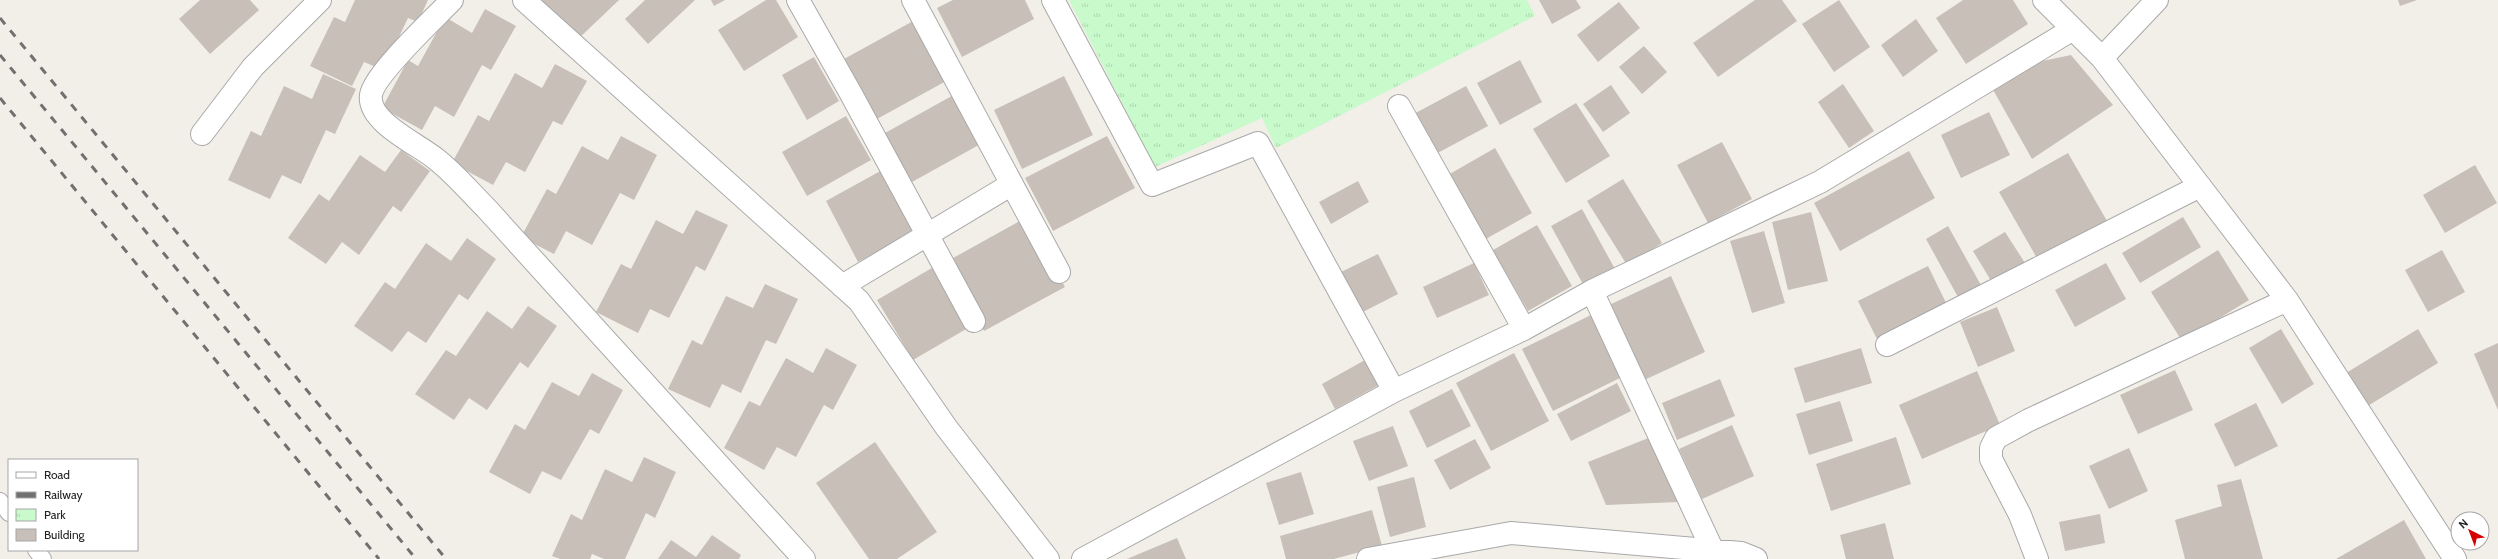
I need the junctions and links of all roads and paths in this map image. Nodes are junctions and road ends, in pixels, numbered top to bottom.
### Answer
1 (320, 0) edge
2 (452, 0) edge
3 (524, 0) edge
4 (798, 0) edge
5 (913, 0) edge
6 (1053, 0) edge
7 (2044, 0) edge
8 (2157, 0) edge
9 (2073, 29) junction
10 (2102, 58) junction
11 (1399, 106) dead end
12 (202, 134) dead end
13 (1012, 184) junction
14 (2200, 186) junction
15 (928, 234) junction
16 (1059, 272) dead end
17 (842, 286) junction
18 (1592, 291) junction
19 (2287, 300) junction
20 (974, 321) dead end
21 (1524, 329) junction
22 (1887, 345) dead end
23 (1394, 391) junction
24 (0, 501) edge
25 (8, 512) edge
26 (37, 551) edge
27 (1713, 551) junction
28 (43, 559) edge
29 (804, 559) edge
30 (1048, 559) edge
31 (1083, 559) edge
32 (1368, 559) edge
33 (1756, 559) edge
34 (2037, 559) edge
35 (2456, 559) edge

1 - 12 street
2 - 29 street
3 - 17 street
4 - 15 street
5 - 13 street
6 - 23 street
7 - 9 street
8 - 10 street
9 - 10 street
9 - 18 street
10 - 14 street
11 - 21 street
13 - 15 street
13 - 16 street
14 - 19 street
14 - 22 street
15 - 17 street
15 - 20 street
17 - 30 street
18 - 21 street
18 - 27 street
19 - 34 street
19 - 35 street
21 - 23 street
23 - 31 street
24 - 25 lane
26 - 28 lane
27 - 32 street
27 - 33 street

